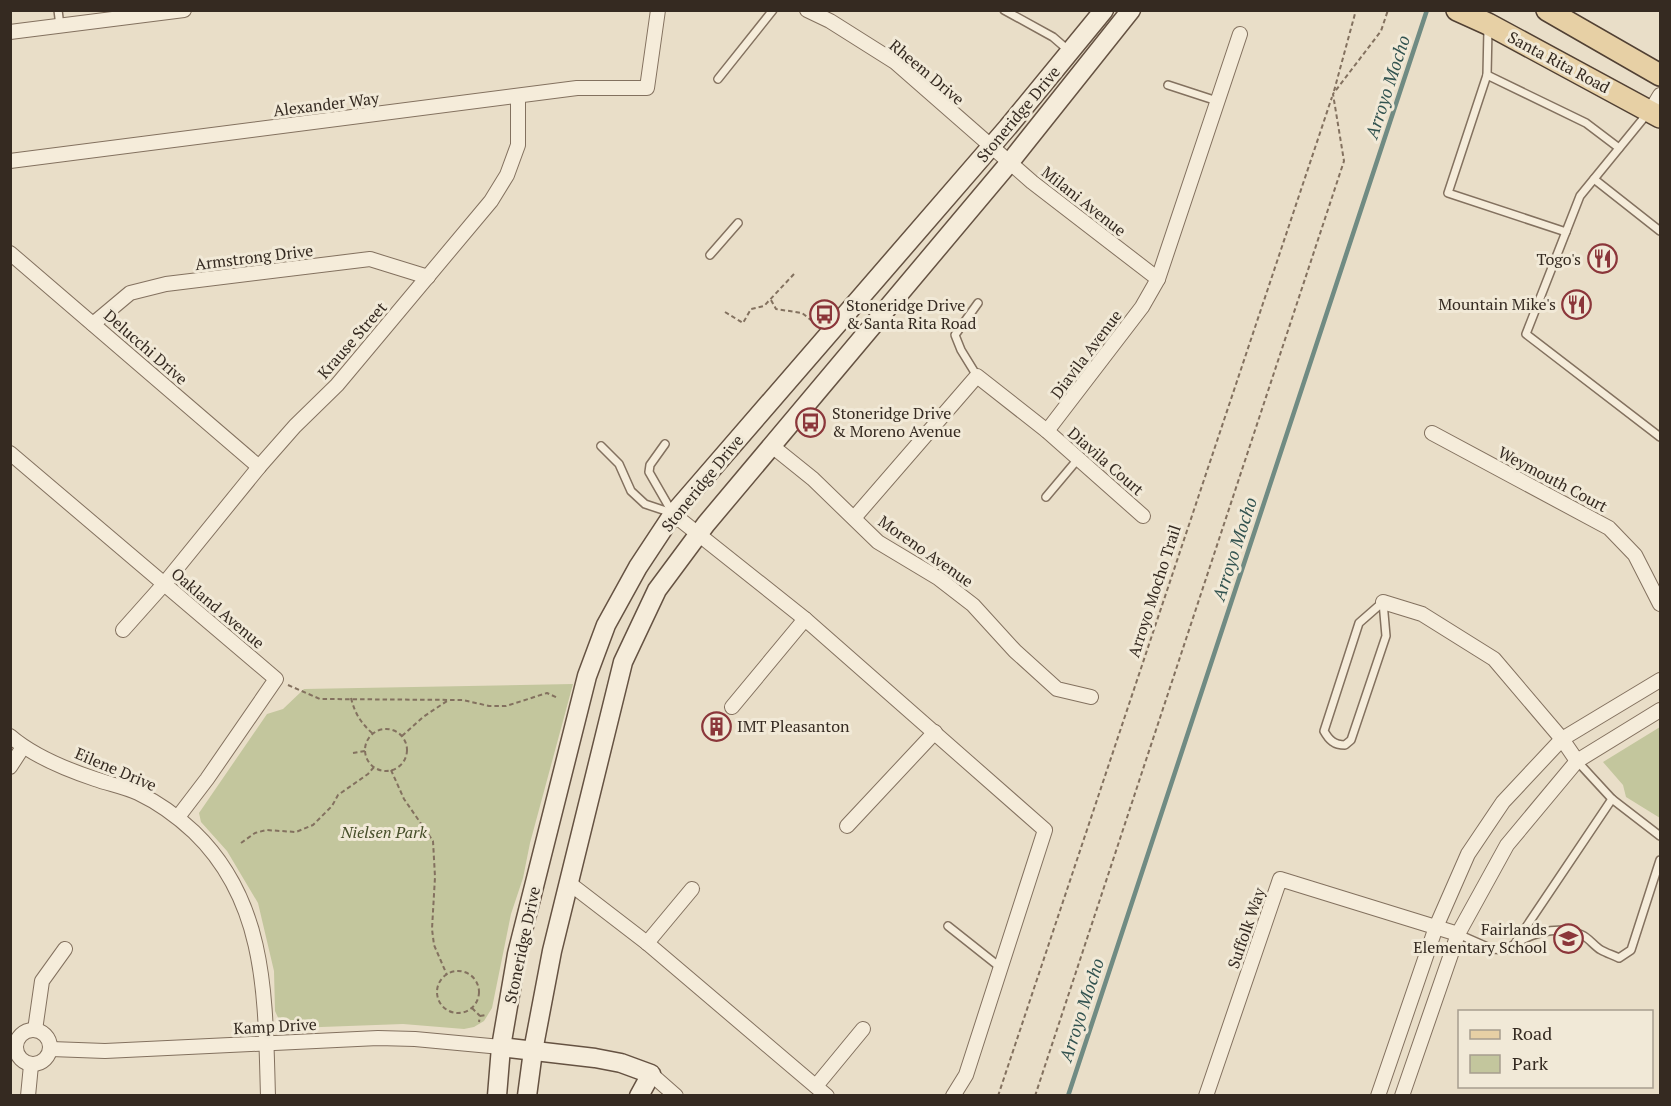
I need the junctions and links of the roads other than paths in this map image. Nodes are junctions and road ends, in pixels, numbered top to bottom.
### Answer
1 (58, 10) edge
2 (184, 10) edge
3 (658, 10) edge
4 (773, 10) edge
5 (807, 10) edge
6 (1004, 10) edge
7 (1104, 10) edge
8 (1131, 10) edge
9 (1547, 10) edge
10 (1472, 17) edge
11 (60, 26) junction
12 (10, 32) edge
13 (1240, 34) dead end
14 (1070, 53) junction
15 (1487, 75) junction
16 (1660, 75) edge
17 (718, 79) dead end
18 (1168, 85) dead end
19 (518, 96) junction
20 (1217, 101) junction
21 (1657, 107) edge
22 (991, 147) junction
23 (1619, 148) junction
24 (10, 161) edge
25 (1010, 162) junction
26 (1594, 179) junction
27 (738, 223) dead end
28 (1660, 231) edge
29 (1566, 232) junction
30 (10, 254) edge
31 (710, 255) dead end
32 (428, 277) junction
33 (1158, 279) junction
34 (978, 303) dead end
35 (93, 324) junction
36 (977, 376) junction
37 (1047, 431) junction
38 (1432, 433) dead end
39 (1660, 437) edge
40 (664, 444) dead end
41 (601, 446) dead end
42 (772, 446) junction
43 (10, 453) edge
44 (1078, 459) junction
45 (259, 466) junction
46 (1046, 497) dead end
47 (674, 514) junction
48 (1143, 516) dead end
49 (854, 518) junction
50 (699, 534) junction
51 (164, 584) junction
52 (1383, 602) junction
53 (1660, 604) edge
54 (805, 619) junction
55 (123, 630) dead end
56 (1660, 680) edge
57 (1091, 697) dead end
58 (732, 707) dead end
59 (1660, 710) edge
60 (934, 732) junction
61 (10, 736) edge
62 (1562, 739) junction
63 (23, 747) junction
64 (1577, 761) junction
65 (10, 767) edge
66 (1612, 799) junction
67 (178, 817) junction
68 (847, 826) dead end
69 (1660, 836) edge
70 (1660, 860) edge
71 (569, 883) junction
72 (692, 889) dead end
73 (948, 926) dead end
74 (1436, 927) junction
75 (1458, 934) junction
76 (1516, 942) junction
77 (648, 943) junction
78 (65, 949) dead end
79 (1001, 968) junction
80 (863, 1029) dead end
81 (35, 1030) junction
82 (266, 1043) junction
83 (13, 1045) edge
84 (501, 1047) junction
85 (51, 1049) junction
86 (532, 1051) junction
87 (31, 1065) junction
88 (651, 1074) junction
89 (822, 1091) edge
90 (28, 1095) edge
91 (268, 1095) edge
92 (497, 1095) edge
93 (527, 1095) edge
94 (639, 1095) edge
95 (676, 1095) edge
96 (954, 1095) edge
97 (1206, 1095) edge
98 (1377, 1095) edge
99 (1402, 1095) edge

1 - 11 lane
2 - 11 street
3 - 19 street, Alexander Way
4 - 17 lane
5 - 22 street, Rheem Drive
6 - 14 lane
7 - 14 main road, Stoneridge Drive
8 - 25 main road, Stoneridge Drive
9 - 16 main road
10 - 15 lane
10 - 21 main road, Santa Rita Road
11 - 12 street
13 - 20 street, Diavila Avenue
14 - 22 main road, Stoneridge Drive
15 - 23 lane
15 - 29 lane
18 - 20 lane
19 - 24 street, Alexander Way
19 - 32 street, Krause Street
20 - 33 street, Diavila Avenue
21 - 23 lane
22 - 25 street, Milani Avenue
22 - 47 main road, Stoneridge Drive
23 - 26 lane
25 - 33 street, Milani Avenue
25 - 42 main road, Stoneridge Drive
26 - 28 lane
26 - 29 lane
27 - 31 lane
29 - 39 lane
30 - 35 street, Delucchi Drive
32 - 35 street, Armstrong Drive
32 - 45 street, Krause Street
33 - 37 street, Diavila Avenue
34 - 36 lane
35 - 45 street, Delucchi Drive
36 - 37 street
36 - 49 street
37 - 44 street, Diavila Court
38 - 53 street, Weymouth Court
40 - 47 lane
41 - 47 lane
42 - 49 street, Moreno Avenue
42 - 50 main road, Stoneridge Drive
43 - 51 street, Oakland Avenue
44 - 46 lane
44 - 48 street, Diavila Court
45 - 51 street, Krause Street
47 - 50 street
47 - 84 main road, Stoneridge Drive
49 - 57 street, Moreno Avenue
50 - 54 street
50 - 71 main road, Stoneridge Drive
51 - 55 street, Krause Street
51 - 67 street, Oakland Avenue
52 - 52 lane
52 - 62 street
54 - 58 street
54 - 60 street
56 - 62 street
59 - 64 street
60 - 68 street
60 - 79 street
61 - 63 street, Eilene Drive
62 - 64 street
62 - 74 street
63 - 65 street
63 - 67 street, Eilene Drive
64 - 66 lane
64 - 75 street
66 - 69 lane
66 - 76 lane
67 - 82 street, Eilene Drive
70 - 76 lane
71 - 77 street
71 - 86 main road, Stoneridge Drive
72 - 77 street
73 - 79 lane
74 - 75 street, Suffolk Way
74 - 97 street, Suffolk Way
74 - 98 street
75 - 76 lane
75 - 99 street
77 - 89 street
78 - 81 street
79 - 96 street
80 - 89 street
81 - 83 street
81 - 85 street
82 - 84 street, Kamp Drive
82 - 85 street, Kamp Drive
82 - 91 street, Eilene Drive
83 - 87 street
84 - 86 main road
84 - 92 main road, Stoneridge Drive
85 - 87 street
86 - 88 main road
86 - 93 main road, Stoneridge Drive
87 - 90 street
88 - 94 main road
88 - 95 street

